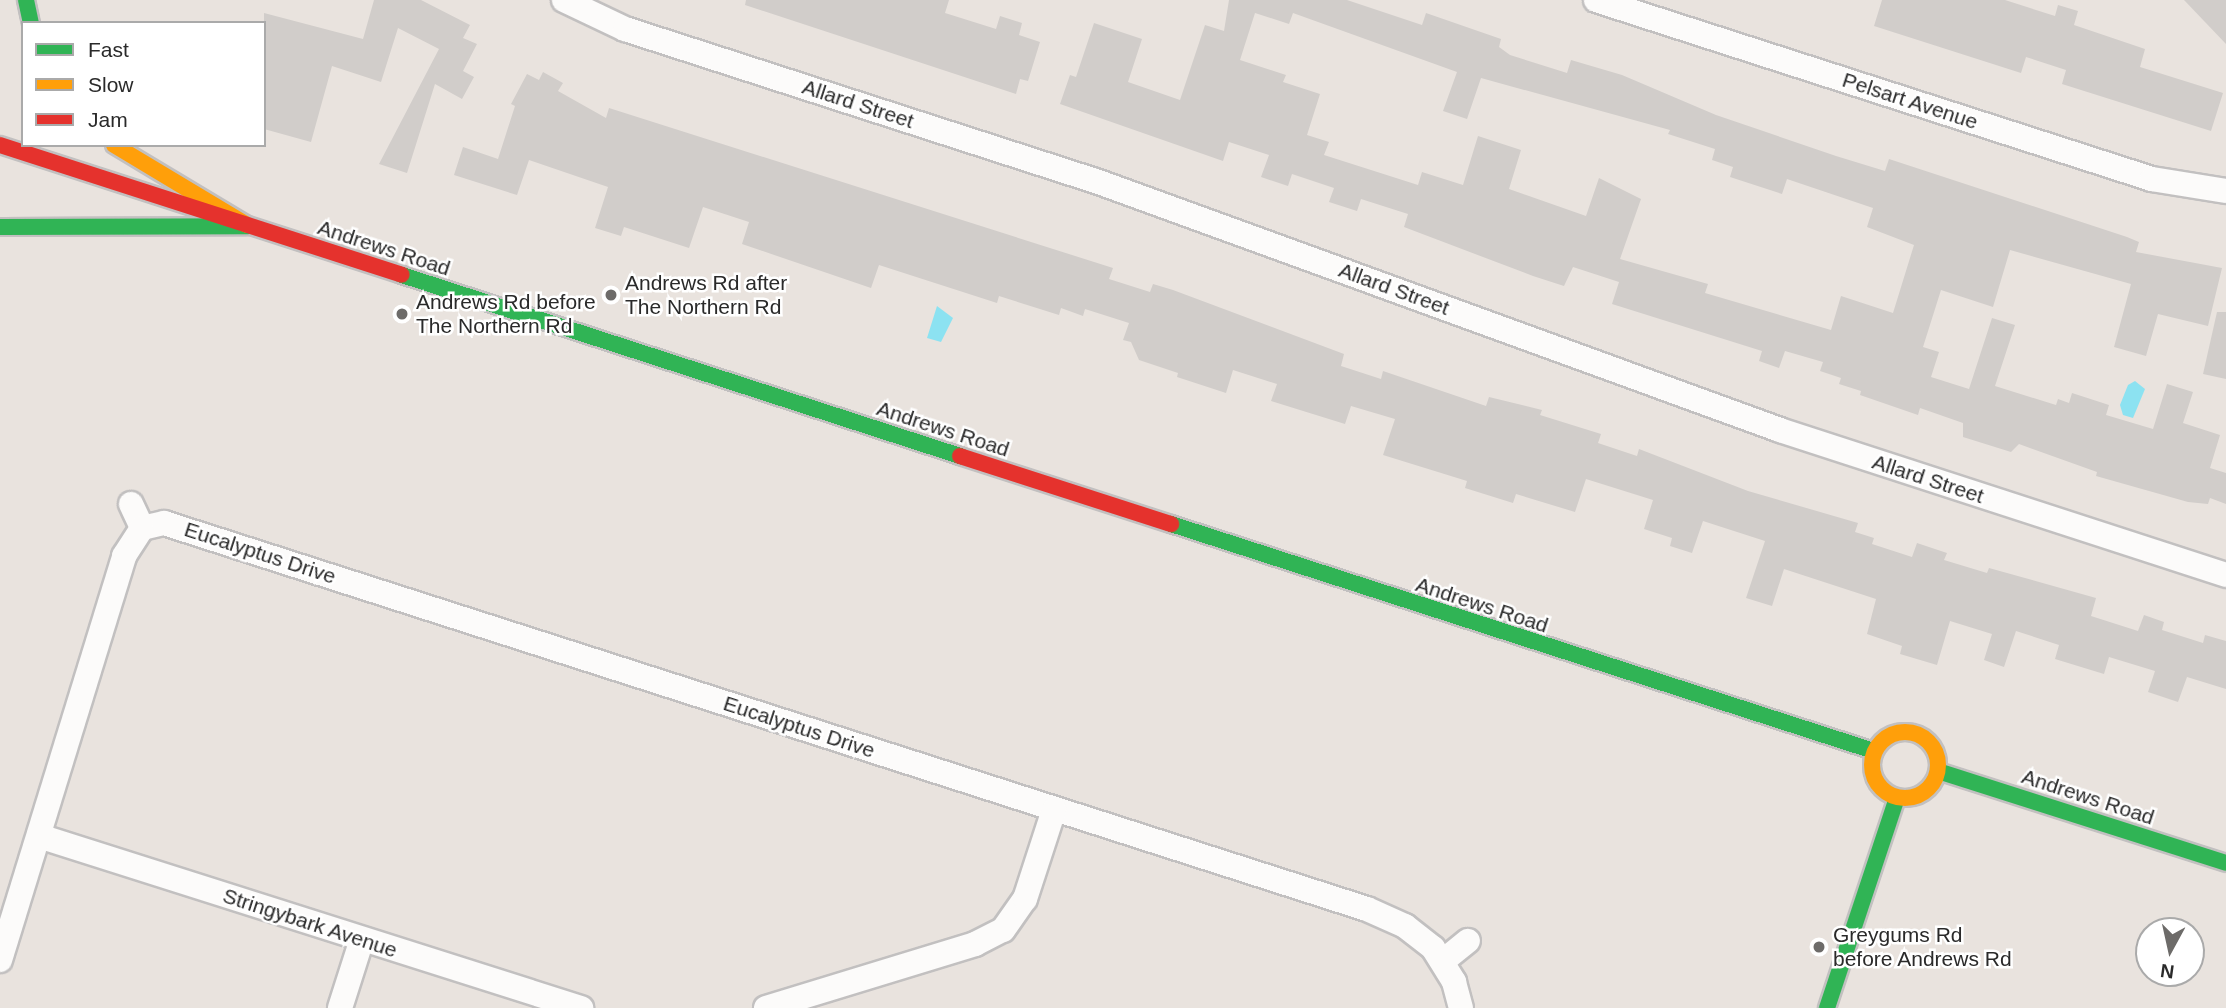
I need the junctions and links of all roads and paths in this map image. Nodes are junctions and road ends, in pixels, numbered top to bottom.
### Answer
1 (26, 0) edge
2 (564, 0) edge
3 (1596, 0) edge
4 (31, 21) edge
5 (0, 145) edge
6 (117, 147) edge
7 (2226, 191) edge
8 (248, 226) junction
9 (0, 227) edge
10 (131, 504) dead end
11 (142, 528) junction
12 (2226, 575) edge
13 (1874, 751) junction
14 (1938, 771) junction
15 (1897, 798) junction
16 (1054, 810) junction
17 (39, 836) junction
18 (2226, 863) edge
19 (362, 940) junction
20 (1468, 941) dead end
21 (0, 960) edge
22 (1443, 961) junction
23 (340, 1008) edge
24 (581, 1008) edge
25 (766, 1008) edge
26 (1461, 1008) edge
27 (1826, 1008) edge

1 - 4 main road
2 - 12 street, Allard Street
3 - 7 street, Pelsart Avenue
5 - 8 main road, Andrews Road
6 - 8 main road
8 - 9 main road
8 - 13 main road, Andrews Road
10 - 11 street
11 - 16 street, Eucalyptus Drive
11 - 17 street
13 - 14 main road
13 - 15 main road
14 - 15 main road
14 - 18 main road, Andrews Road
15 - 27 main road
16 - 22 street, Eucalyptus Drive
16 - 25 street
17 - 19 street, Stringybark Avenue
17 - 21 street
19 - 23 street
19 - 24 street, Stringybark Avenue
20 - 22 street
22 - 26 street, Eucalyptus Drive

